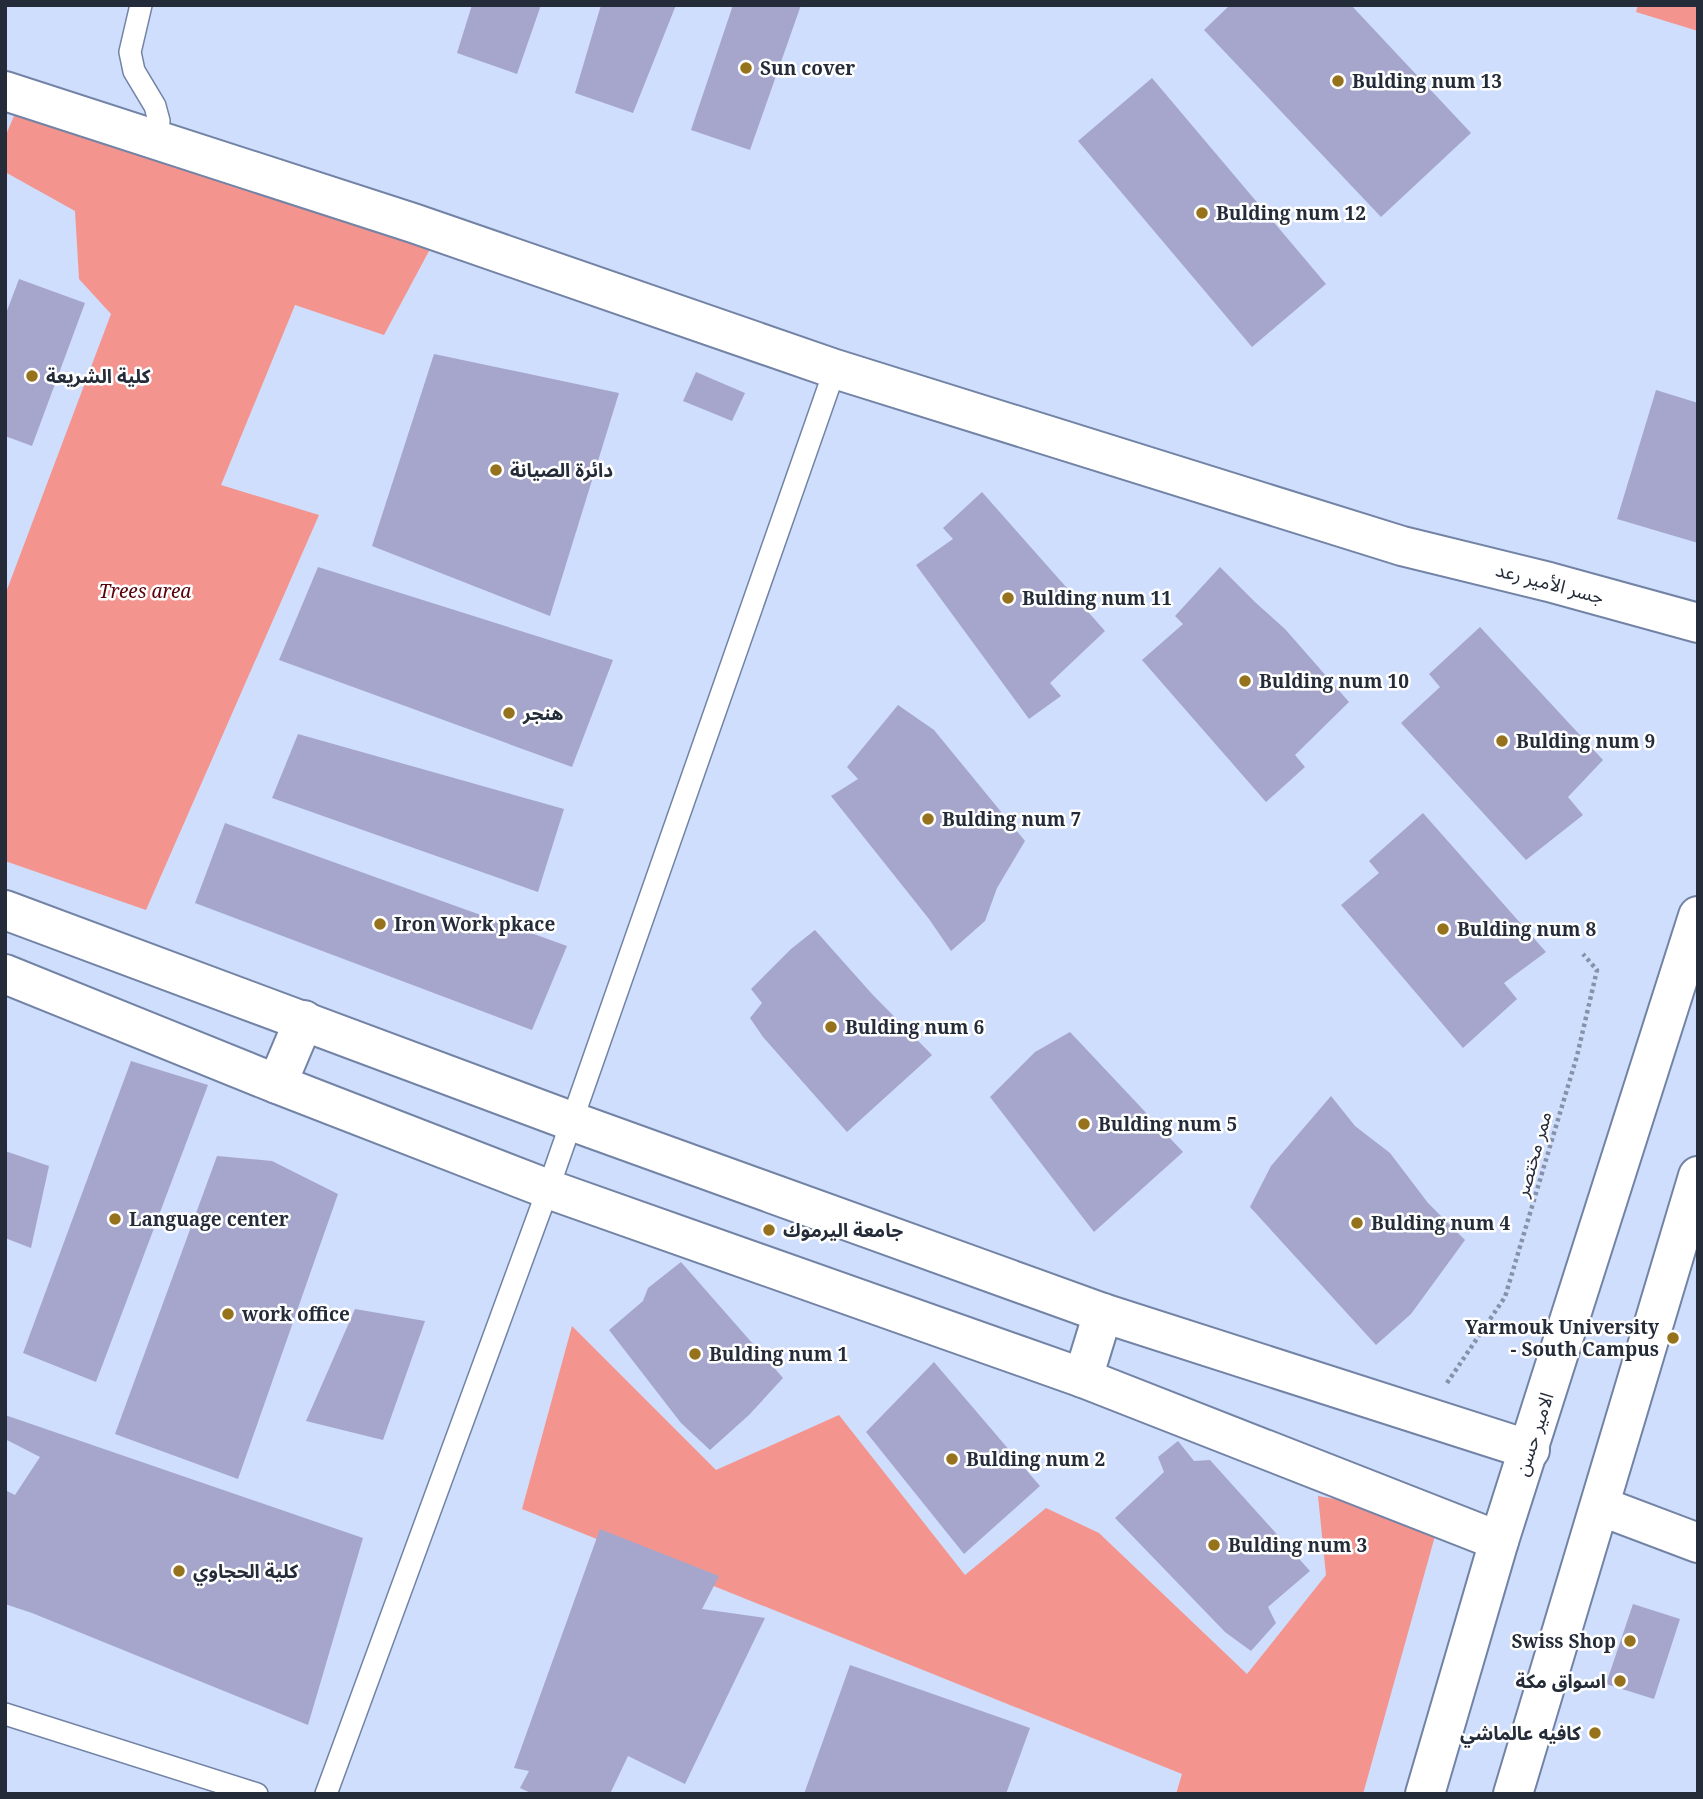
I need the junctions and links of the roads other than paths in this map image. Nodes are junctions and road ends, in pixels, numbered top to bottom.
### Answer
1 (141, 5) edge
2 (5, 91) edge
3 (157, 140) junction
4 (835, 369) junction
5 (1698, 623) edge
6 (5, 910) edge
7 (1698, 916) edge
8 (5, 974) edge
9 (304, 1020) junction
10 (277, 1084) junction
11 (571, 1121) junction
12 (1698, 1176) edge
13 (548, 1189) junction
14 (1103, 1313) junction
15 (1083, 1378) junction
16 (1530, 1450) junction
17 (1600, 1506) junction
18 (1499, 1541) junction
19 (1698, 1542) edge
20 (5, 1714) edge
21 (257, 1794) edge
22 (326, 1794) edge
23 (1425, 1794) edge
24 (1513, 1794) edge

1 - 3 lane
2 - 3 street, جسر الأمير رعد
3 - 4 street, جسر الأمير رعد
4 - 5 street, جسر الأمير رعد
4 - 11 lane
6 - 9 street
7 - 16 street, الامير حسن
8 - 10 street
9 - 10 street
9 - 11 street
10 - 13 street
11 - 13 lane
11 - 14 street
12 - 17 street
13 - 15 street
13 - 22 lane
14 - 15 street
14 - 16 street
15 - 18 street
16 - 18 street, الامير حسن
17 - 19 street
17 - 24 street
18 - 23 street, الامير حسن
20 - 21 lane

